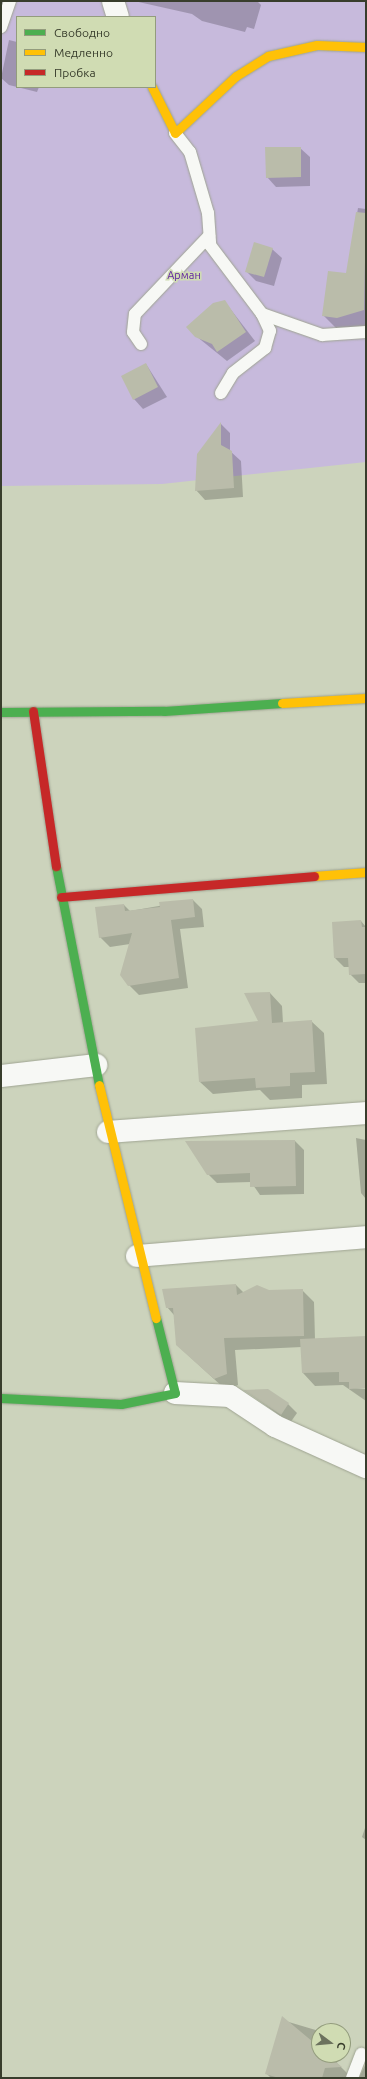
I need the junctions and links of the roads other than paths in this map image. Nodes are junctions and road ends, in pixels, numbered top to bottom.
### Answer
1 (10, 1) edge
2 (113, 1) edge
3 (118, 16) edge
4 (1, 27) edge
5 (366, 47) edge
6 (152, 88) edge
7 (175, 133) junction
8 (209, 236) junction
9 (262, 314) junction
10 (366, 332) edge
11 (141, 344) dead end
12 (221, 394) dead end
13 (366, 698) edge
14 (33, 711) junction
15 (1, 712) edge
16 (366, 872) edge
17 (61, 897) junction
18 (96, 1065) junction
19 (1, 1076) edge
20 (366, 1113) edge
21 (108, 1132) junction
22 (366, 1237) edge
23 (137, 1256) junction
24 (175, 1393) junction
25 (1, 1398) edge
26 (366, 1467) edge
27 (361, 2054) dead end
28 (352, 2078) edge

1 - 4 lane
2 - 3 street
5 - 7 street
6 - 7 street
7 - 8 lane
8 - 9 lane
8 - 11 lane
9 - 10 lane
9 - 12 lane
13 - 14 street
14 - 15 street
14 - 17 street
16 - 17 street
17 - 18 street
18 - 19 street
18 - 21 street
20 - 21 street
21 - 23 street
22 - 23 street
23 - 24 street
24 - 25 street
24 - 26 street
27 - 28 lane

